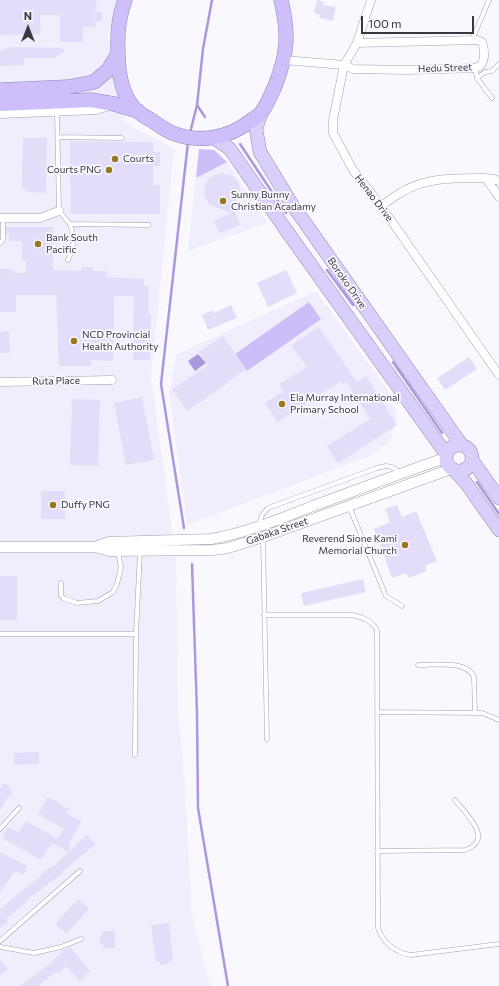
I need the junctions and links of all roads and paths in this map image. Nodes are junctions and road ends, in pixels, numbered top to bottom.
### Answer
1 (125, 0) edge
2 (281, 0) edge
3 (371, 0) edge
4 (489, 0) edge
5 (472, 40) junction
6 (357, 43) junction
7 (118, 54) junction
8 (284, 60) junction
9 (499, 64) edge
10 (344, 65) junction
11 (474, 68) junction
12 (477, 78) junction
13 (0, 90) edge
14 (492, 98) dead end
15 (0, 104) edge
16 (114, 104) junction
17 (57, 111) junction
18 (138, 111) junction
19 (0, 114) edge
20 (261, 114) junction
21 (58, 137) junction
22 (122, 138) dead end
23 (211, 138) junction
24 (486, 179) junction
25 (499, 182) edge
26 (499, 197) edge
27 (381, 206) junction
28 (59, 211) junction
29 (2, 218) edge
30 (70, 224) junction
31 (149, 225) dead end
32 (0, 242) edge
33 (68, 260) dead end
34 (499, 375) edge
35 (112, 380) dead end
36 (0, 382) edge
37 (461, 444) junction
38 (472, 460) junction
39 (449, 463) junction
40 (401, 473) junction
41 (499, 498) edge
42 (349, 506) junction
43 (259, 526) junction
44 (499, 530) edge
45 (263, 537) junction
46 (0, 547) edge
47 (95, 548) junction
48 (118, 551) junction
49 (140, 551) junction
50 (61, 583) dead end
51 (402, 606) dead end
52 (264, 615) junction
53 (0, 634) edge
54 (136, 634) junction
55 (418, 665) dead end
56 (377, 712) junction
57 (475, 714) junction
58 (499, 720) edge
59 (267, 740) dead end
60 (135, 755) dead end
61 (455, 800) dead end
62 (19, 808) dead end
63 (0, 829) edge
64 (377, 851) junction
65 (80, 871) dead end
66 (82, 939) dead end
67 (0, 941) edge
68 (499, 944) edge
69 (0, 948) edge

1 - 7 highway
2 - 8 highway
3 - 6 street, Henao Drive
4 - 5 lane
5 - 6 street
5 - 11 street, Hedu Street
6 - 10 street, Henao Drive
7 - 13 highway
7 - 18 highway
8 - 10 street, Hedu Street
8 - 20 highway
9 - 12 lane
10 - 11 street, Hedu Street
10 - 27 street, Henao Drive
11 - 12 lane
12 - 14 lane
15 - 16 highway
16 - 17 street
16 - 18 highway
17 - 19 street
17 - 21 lane
18 - 23 highway
20 - 23 highway
20 - 37 main road, Boroko Drive
21 - 22 lane
21 - 28 lane
23 - 39 main road, Boroko Drive
24 - 25 street
24 - 26 street
24 - 27 street
27 - 34 street, Henao Drive
28 - 29 street
28 - 30 lane
29 - 32 lane
30 - 31 lane
30 - 33 lane
35 - 36 street, Ruta Place
37 - 38 main road
37 - 39 main road
38 - 39 main road
38 - 41 main road
39 - 40 street, Gabaka Street
39 - 42 street, Gabaka Street
39 - 44 main road, Boroko Drive
40 - 43 street, Gabaka Street
40 - 43 lane
42 - 45 street, Gabaka Street
42 - 51 lane
43 - 45 lane
43 - 47 street, Gabaka Street
45 - 49 street, Gabaka Street
45 - 52 lane
46 - 47 street, Gabaka Street
47 - 48 street, Gabaka Street
48 - 49 street, Gabaka Street
48 - 50 lane
49 - 54 lane
52 - 56 lane
52 - 59 lane
53 - 54 lane
54 - 60 lane
55 - 57 lane
56 - 57 lane
56 - 64 lane
57 - 58 lane
61 - 64 lane
62 - 63 lane
64 - 68 lane
65 - 67 lane
66 - 69 lane

